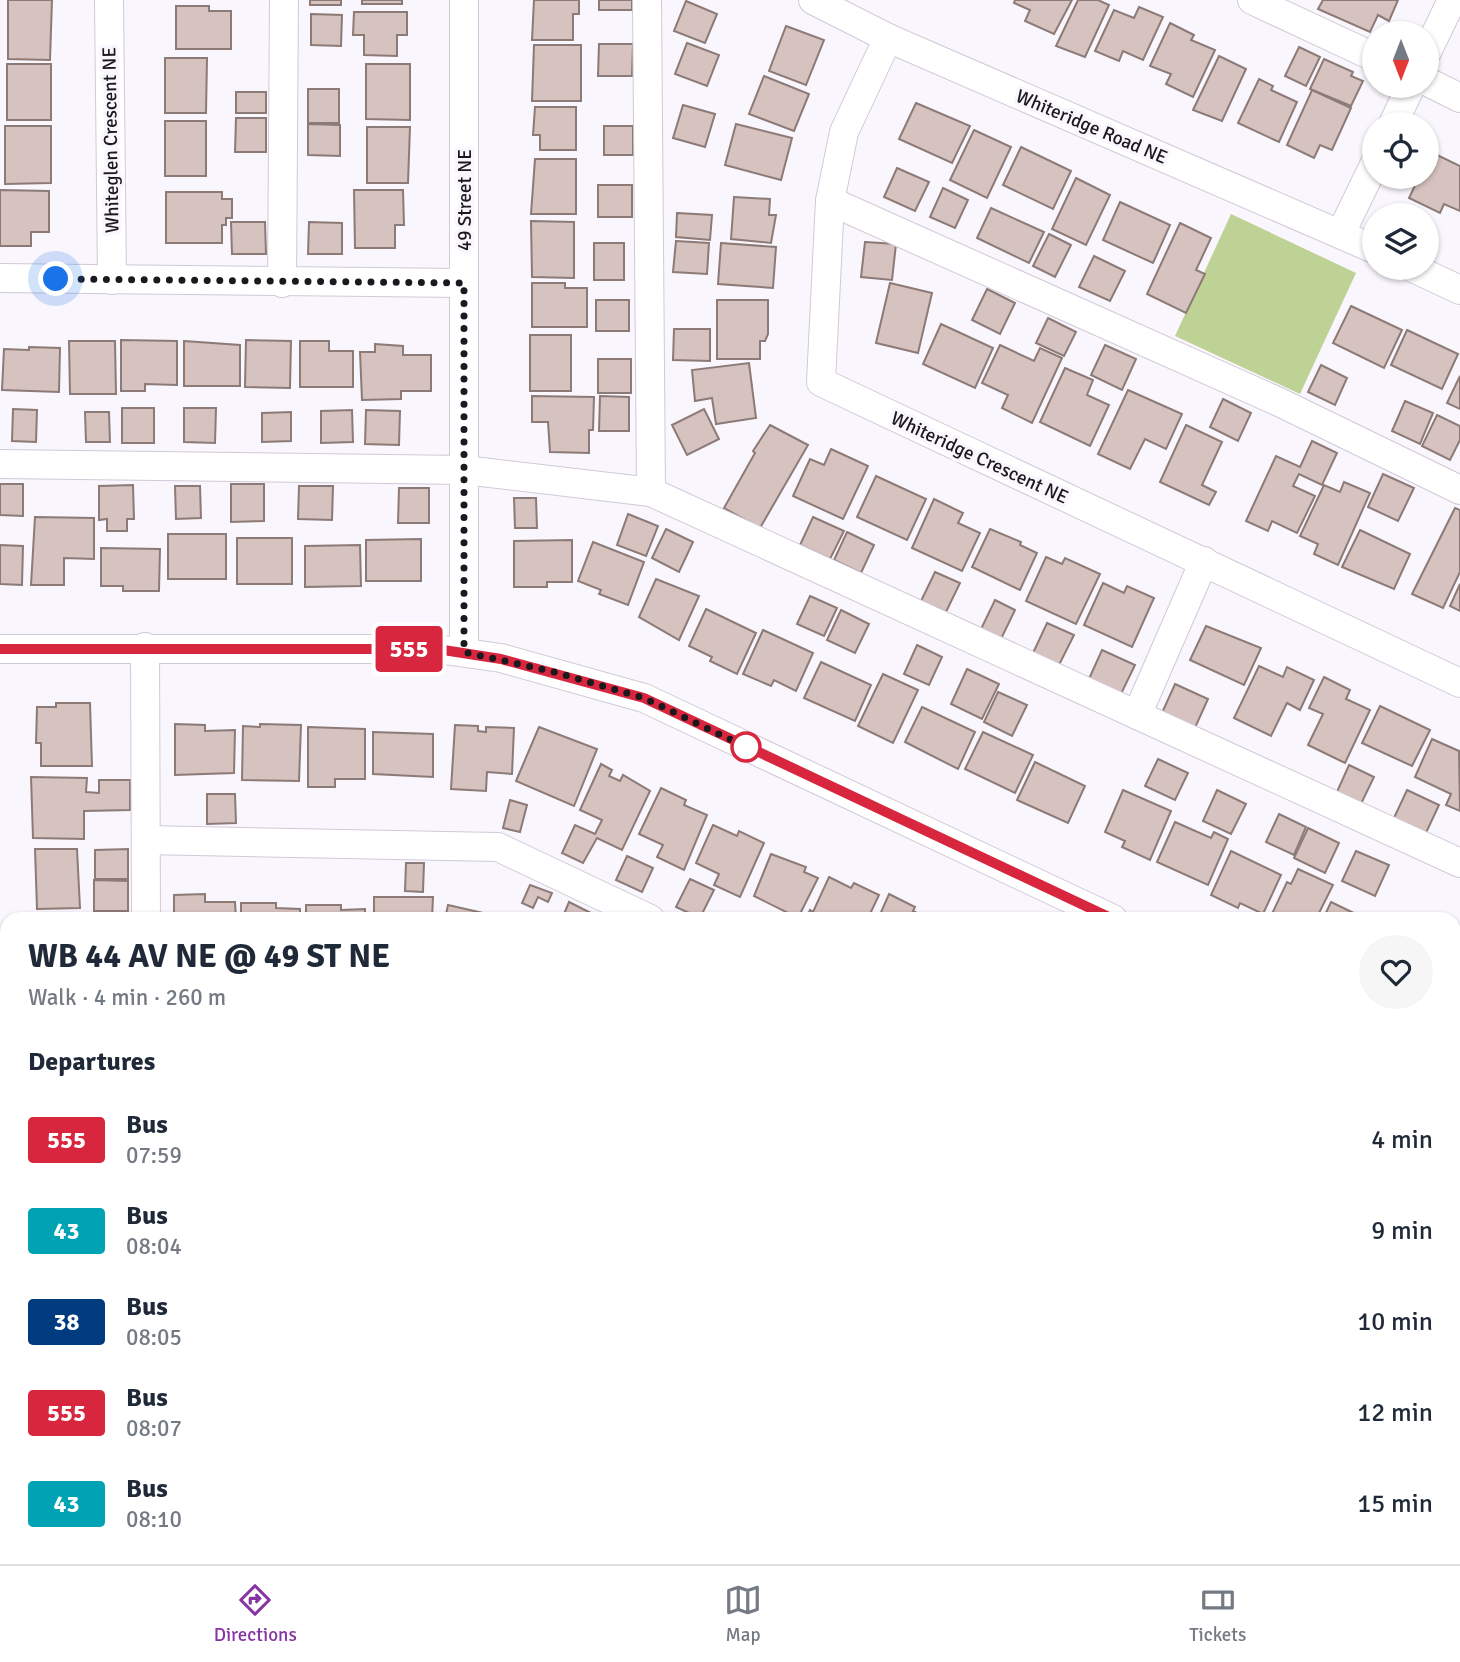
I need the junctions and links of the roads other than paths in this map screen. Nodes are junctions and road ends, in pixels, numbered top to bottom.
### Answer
1 (109, 0) edge
2 (284, 0) edge
3 (464, 0) edge
4 (647, 0) edge
5 (813, 0) edge
6 (1452, 0) edge
7 (1254, 1) edge
8 (1439, 27) edge
9 (888, 38) junction
10 (1362, 51) edge
11 (1439, 88) edge
12 (1460, 98) edge
13 (1362, 189) edge
14 (830, 201) junction
15 (1341, 233) junction
16 (1362, 243) edge
17 (0, 278) edge
18 (112, 280) junction
19 (1439, 280) edge
20 (464, 283) junction
21 (282, 284) junction
22 (1460, 290) edge
23 (0, 464) edge
24 (464, 470) junction
25 (1460, 490) edge
26 (651, 492) junction
27 (1204, 561) junction
28 (145, 647) junction
29 (0, 649) edge
30 (464, 652) junction
31 (1460, 683) edge
32 (1137, 715) junction
33 (146, 840) junction
34 (1460, 863) edge
35 (146, 912) edge
36 (635, 912) edge
37 (1098, 912) edge

1 - 18 street, Whiteglen Crescent NE
2 - 21 street
3 - 20 street, 49 Street NE
4 - 26 street
5 - 9 street, Whiteridge Road NE
6 - 8 street
7 - 10 street
9 - 14 street, Whiteridge Crescent NE
9 - 15 street, Whiteridge Road NE
11 - 12 street
13 - 15 street
14 - 25 street
14 - 27 street, Whiteridge Crescent NE
15 - 16 street, Whiteridge Road NE
17 - 18 street
18 - 21 street
19 - 22 street
20 - 21 street
20 - 24 street, 49 Street NE
23 - 24 street
24 - 26 street
24 - 30 street, 49 Street NE
26 - 32 street
27 - 31 street, Whiteridge Crescent NE
27 - 32 street
28 - 29 street
28 - 30 street
28 - 33 street
30 - 37 street
32 - 34 street
33 - 35 street
33 - 36 street

